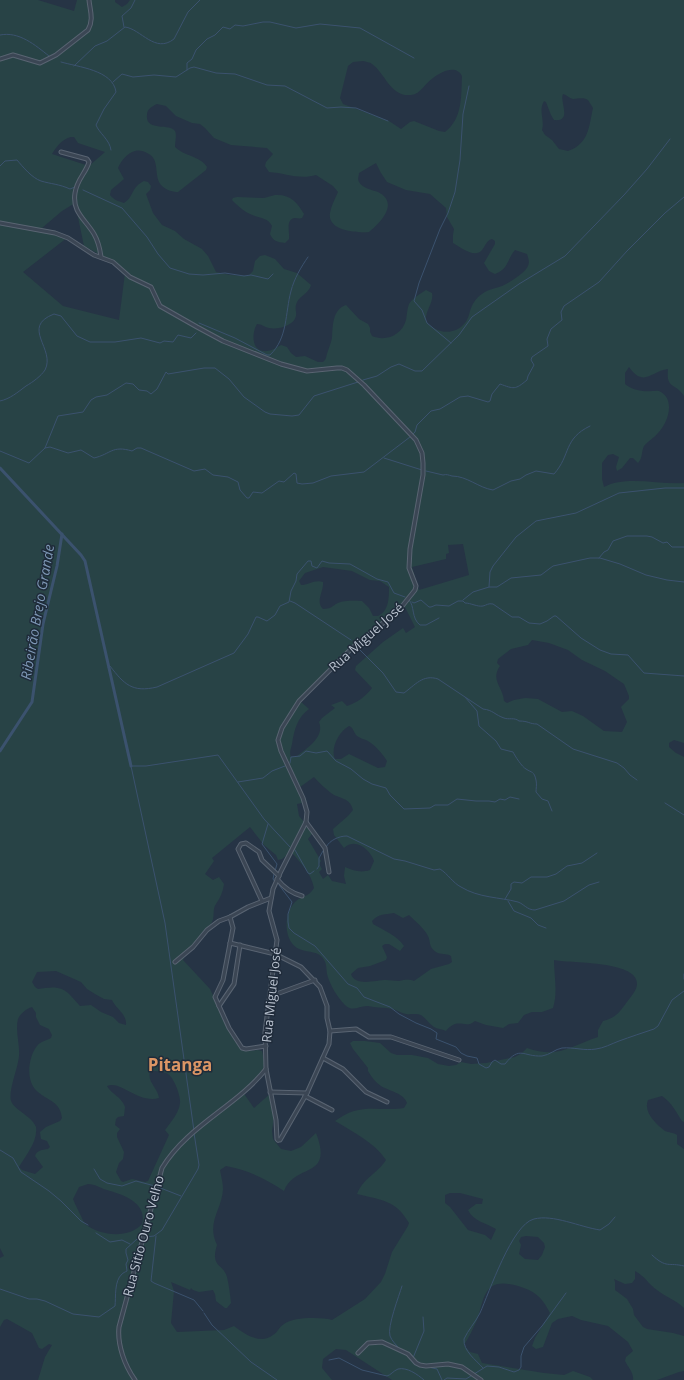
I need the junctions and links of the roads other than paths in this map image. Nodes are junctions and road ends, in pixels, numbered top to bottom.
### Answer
1 (88, 0) edge
2 (0, 59) edge
3 (61, 152) dead end
4 (0, 223) edge
5 (101, 257) junction
6 (306, 822) junction
7 (329, 872) dead end
8 (278, 878) junction
9 (302, 896) dead end
10 (271, 898) junction
11 (262, 901) junction
12 (230, 917) junction
13 (230, 943) junction
14 (240, 945) junction
15 (275, 954) junction
16 (176, 962) dead end
17 (315, 980) junction
18 (271, 996) junction
19 (219, 1006) junction
20 (330, 1031) junction
21 (266, 1046) junction
22 (323, 1058) junction
23 (459, 1060) dead end
24 (266, 1068) junction
25 (270, 1092) junction
26 (306, 1095) junction
27 (387, 1102) dead end
28 (332, 1110) dead end
29 (358, 1353) dead end
30 (133, 1380) edge
31 (481, 1380) edge

1 - 2 street
3 - 5 street
4 - 5 street
5 - 6 street, Rua Miguel José
6 - 7 street
6 - 8 street, Rua Miguel José
8 - 9 street
8 - 10 street, Rua Miguel José
8 - 11 street
10 - 11 street
10 - 15 street, Rua Miguel José
11 - 12 street
12 - 13 street
12 - 16 street
13 - 14 street
13 - 19 street
14 - 15 street
14 - 19 street
15 - 17 street
15 - 18 street, Rua Miguel José
17 - 18 street
17 - 20 street
18 - 21 street, Rua Miguel José
19 - 21 street
20 - 22 street
20 - 23 street
21 - 24 street, Rua Miguel José
22 - 26 street
22 - 27 street
24 - 25 street, Rua Miguel José
24 - 30 street, Rua Sitio Ouro Velho
25 - 26 street
25 - 26 street, Rua Miguel José
26 - 28 street
29 - 31 street

